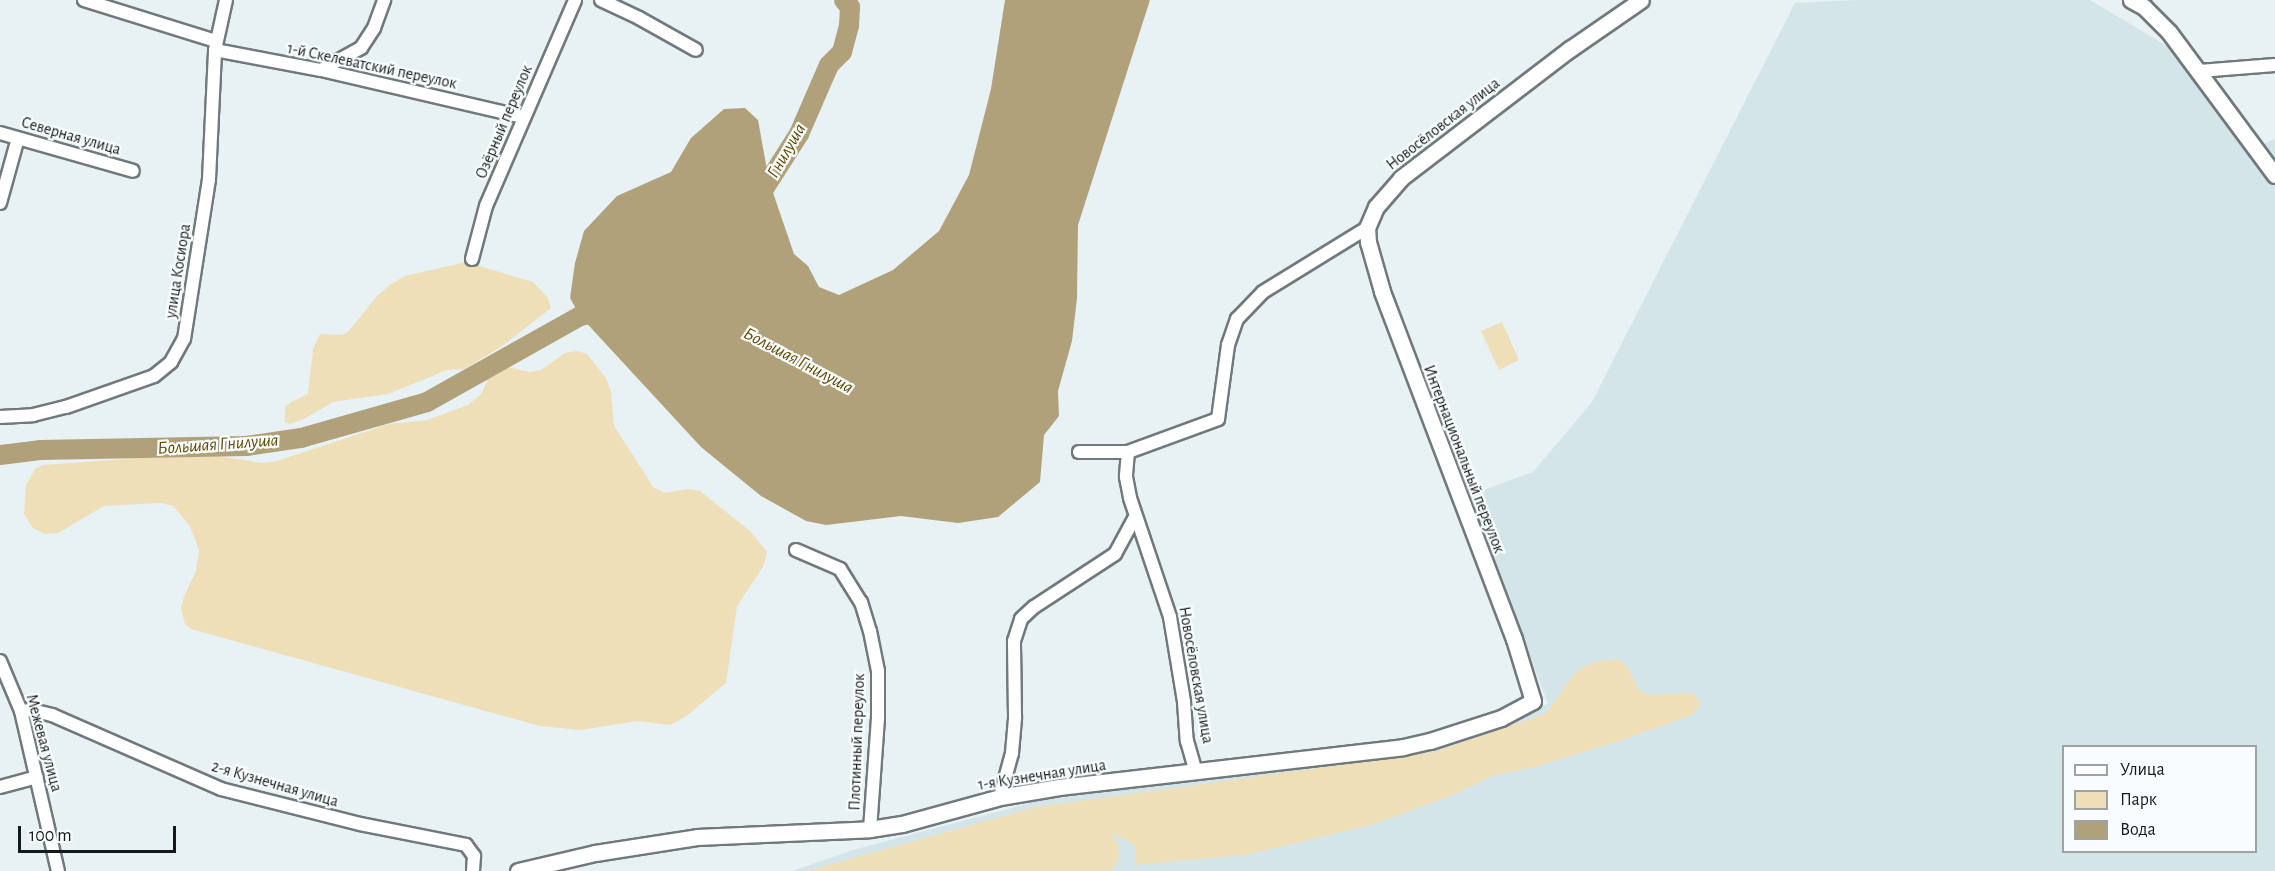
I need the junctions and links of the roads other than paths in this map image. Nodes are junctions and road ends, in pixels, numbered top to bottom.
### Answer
1 (84, 0) edge
2 (225, 0) edge
3 (384, 0) edge
4 (575, 0) edge
5 (601, 0) edge
6 (1641, 0) edge
7 (2131, 0) edge
8 (215, 45) junction
9 (696, 51) dead end
10 (2275, 65) edge
11 (321, 70) junction
12 (2199, 71) junction
13 (523, 117) junction
14 (0, 133) edge
15 (18, 138) junction
16 (133, 171) dead end
17 (2275, 175) edge
18 (0, 203) edge
19 (1366, 228) junction
20 (472, 259) dead end
21 (0, 417) edge
22 (1079, 452) dead end
23 (1128, 452) junction
24 (1135, 517) junction
25 (796, 550) dead end
26 (0, 662) edge
27 (1533, 701) joint
28 (21, 711) junction
29 (1196, 772) junction
30 (38, 777) junction
31 (0, 787) edge
32 (1000, 797) junction
33 (870, 829) junction
34 (58, 871) edge
35 (473, 871) edge
36 (518, 871) edge

1 - 8 street, 1-й Скелеватский переулок
2 - 8 street, улица Косиора
3 - 11 street
4 - 13 street, Озёрный переулок
5 - 9 street
6 - 19 street, Новосёловская улица
7 - 12 street
8 - 11 street, 1-й Скелеватский переулок
8 - 21 street, улица Косиора
10 - 12 street
11 - 13 street, 1-й Скелеватский переулок
12 - 17 street
13 - 20 street, Озёрный переулок
14 - 15 street, Северная улица
15 - 16 street, Северная улица
15 - 18 street
19 - 23 street, Новосёловская улица
19 - 27 street, Интернациональный переулок
22 - 23 street, Новосёловская улица
23 - 24 street, Новосёловская улица
24 - 29 street, Новосёловская улица
24 - 32 street
25 - 33 street, Плотинный переулок
26 - 28 street, Межевая улица
27 - 29 street, 1-я Кузнечная улица
28 - 30 street, Межевая улица
28 - 35 street, 2-я Кузнечная улица
29 - 32 street, 1-я Кузнечная улица
30 - 31 street
30 - 34 street, Межевая улица
32 - 33 street, 1-я Кузнечная улица
33 - 36 street, 1-я Кузнечная улица

